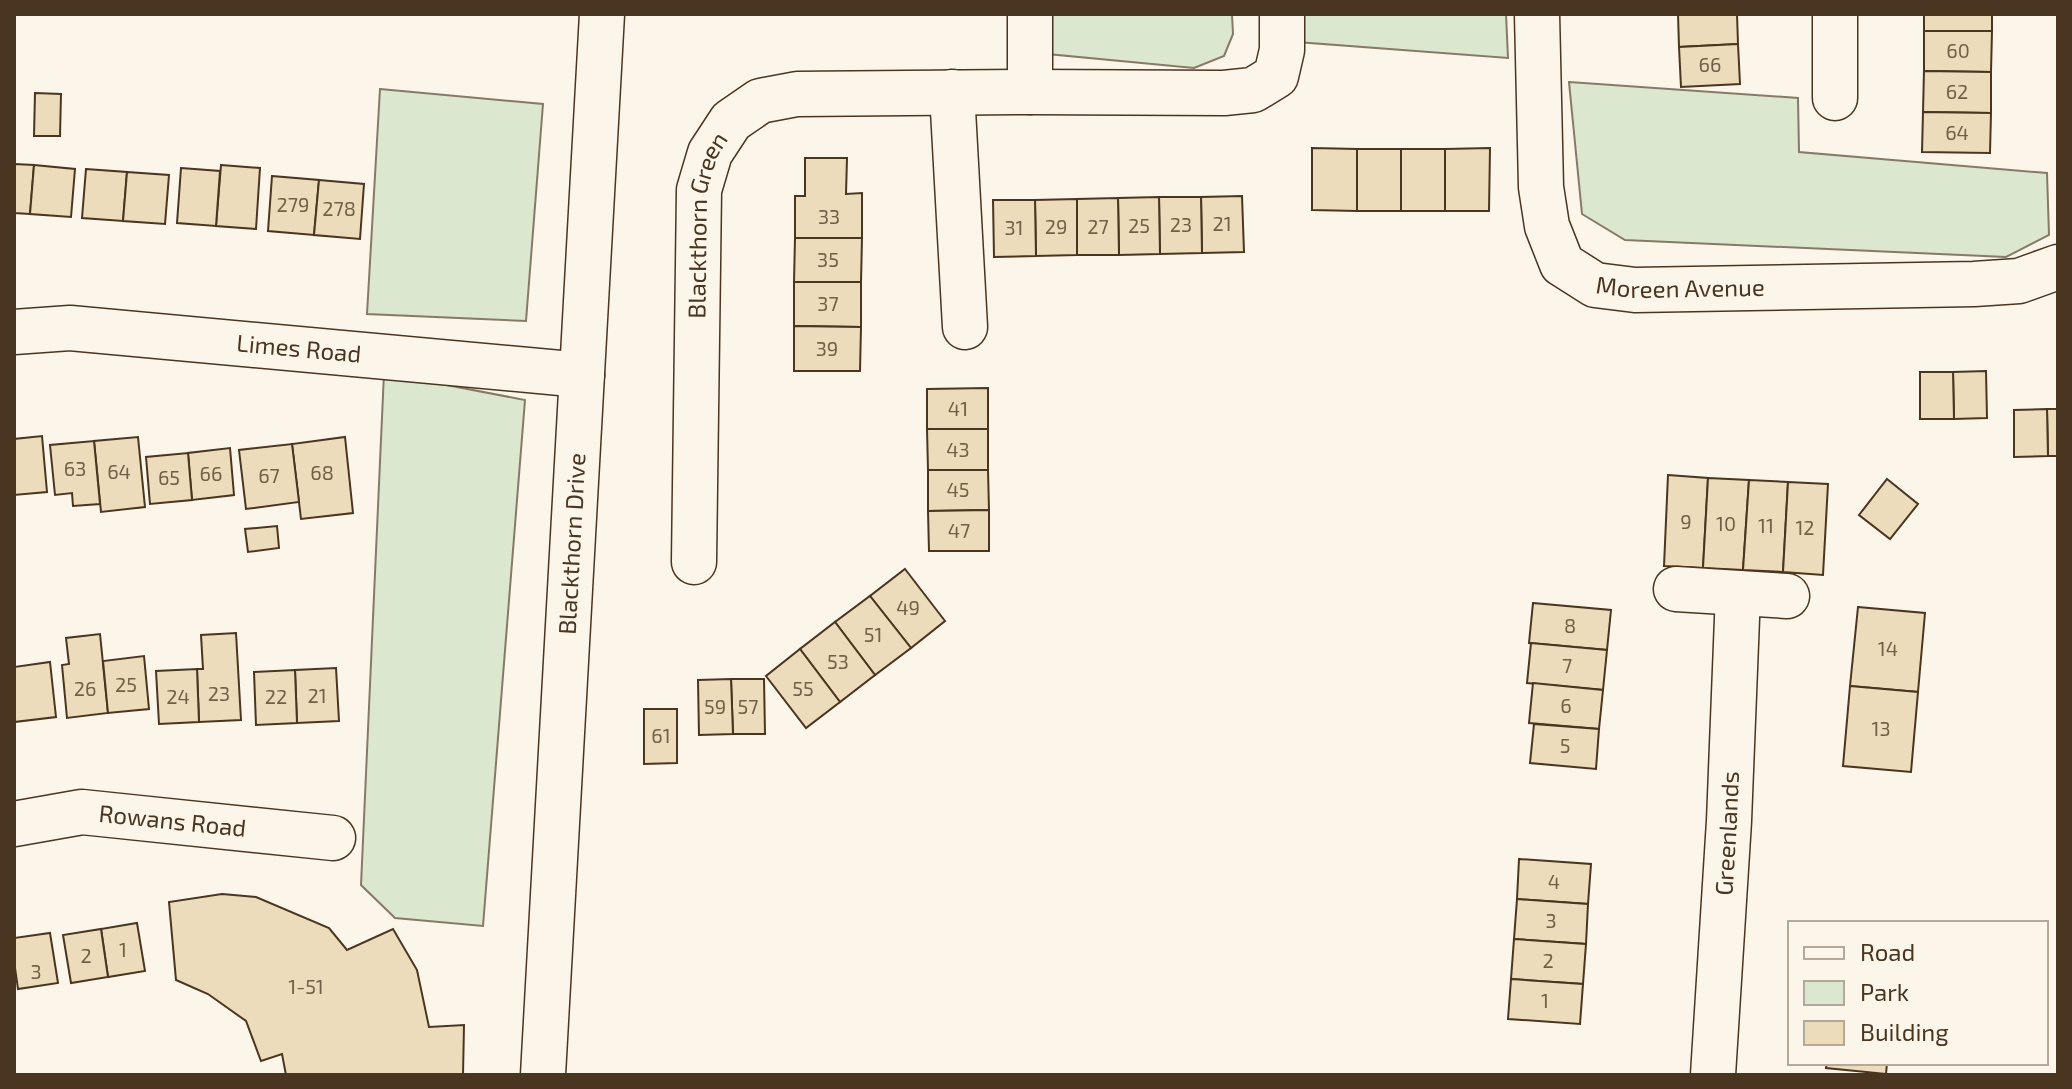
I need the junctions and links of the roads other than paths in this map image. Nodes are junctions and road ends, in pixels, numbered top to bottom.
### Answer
1 (602, 14) edge
2 (1030, 14) edge
3 (1282, 14) edge
4 (1537, 14) edge
5 (1835, 14) edge
6 (952, 92) junction
7 (1030, 92) junction
8 (1835, 98) dead end
9 (2058, 267) edge
10 (965, 327) dead end
11 (14, 332) edge
12 (582, 375) junction
13 (694, 562) dead end
14 (1676, 589) dead end
15 (1738, 593) junction
16 (1787, 596) dead end
17 (14, 824) edge
18 (333, 838) dead end
19 (543, 1075) edge
20 (1713, 1075) edge

1 - 12 street, Blackthorn Drive
2 - 7 street
3 - 7 street, Blackthorn Green
4 - 9 street, Moreen Avenue
5 - 8 street
6 - 7 street, Blackthorn Green
6 - 10 street
6 - 13 street, Blackthorn Green
11 - 12 street, Limes Road
12 - 19 street, Blackthorn Drive
14 - 15 street
15 - 16 street
15 - 20 street, Greenlands
17 - 18 street, Rowans Road

